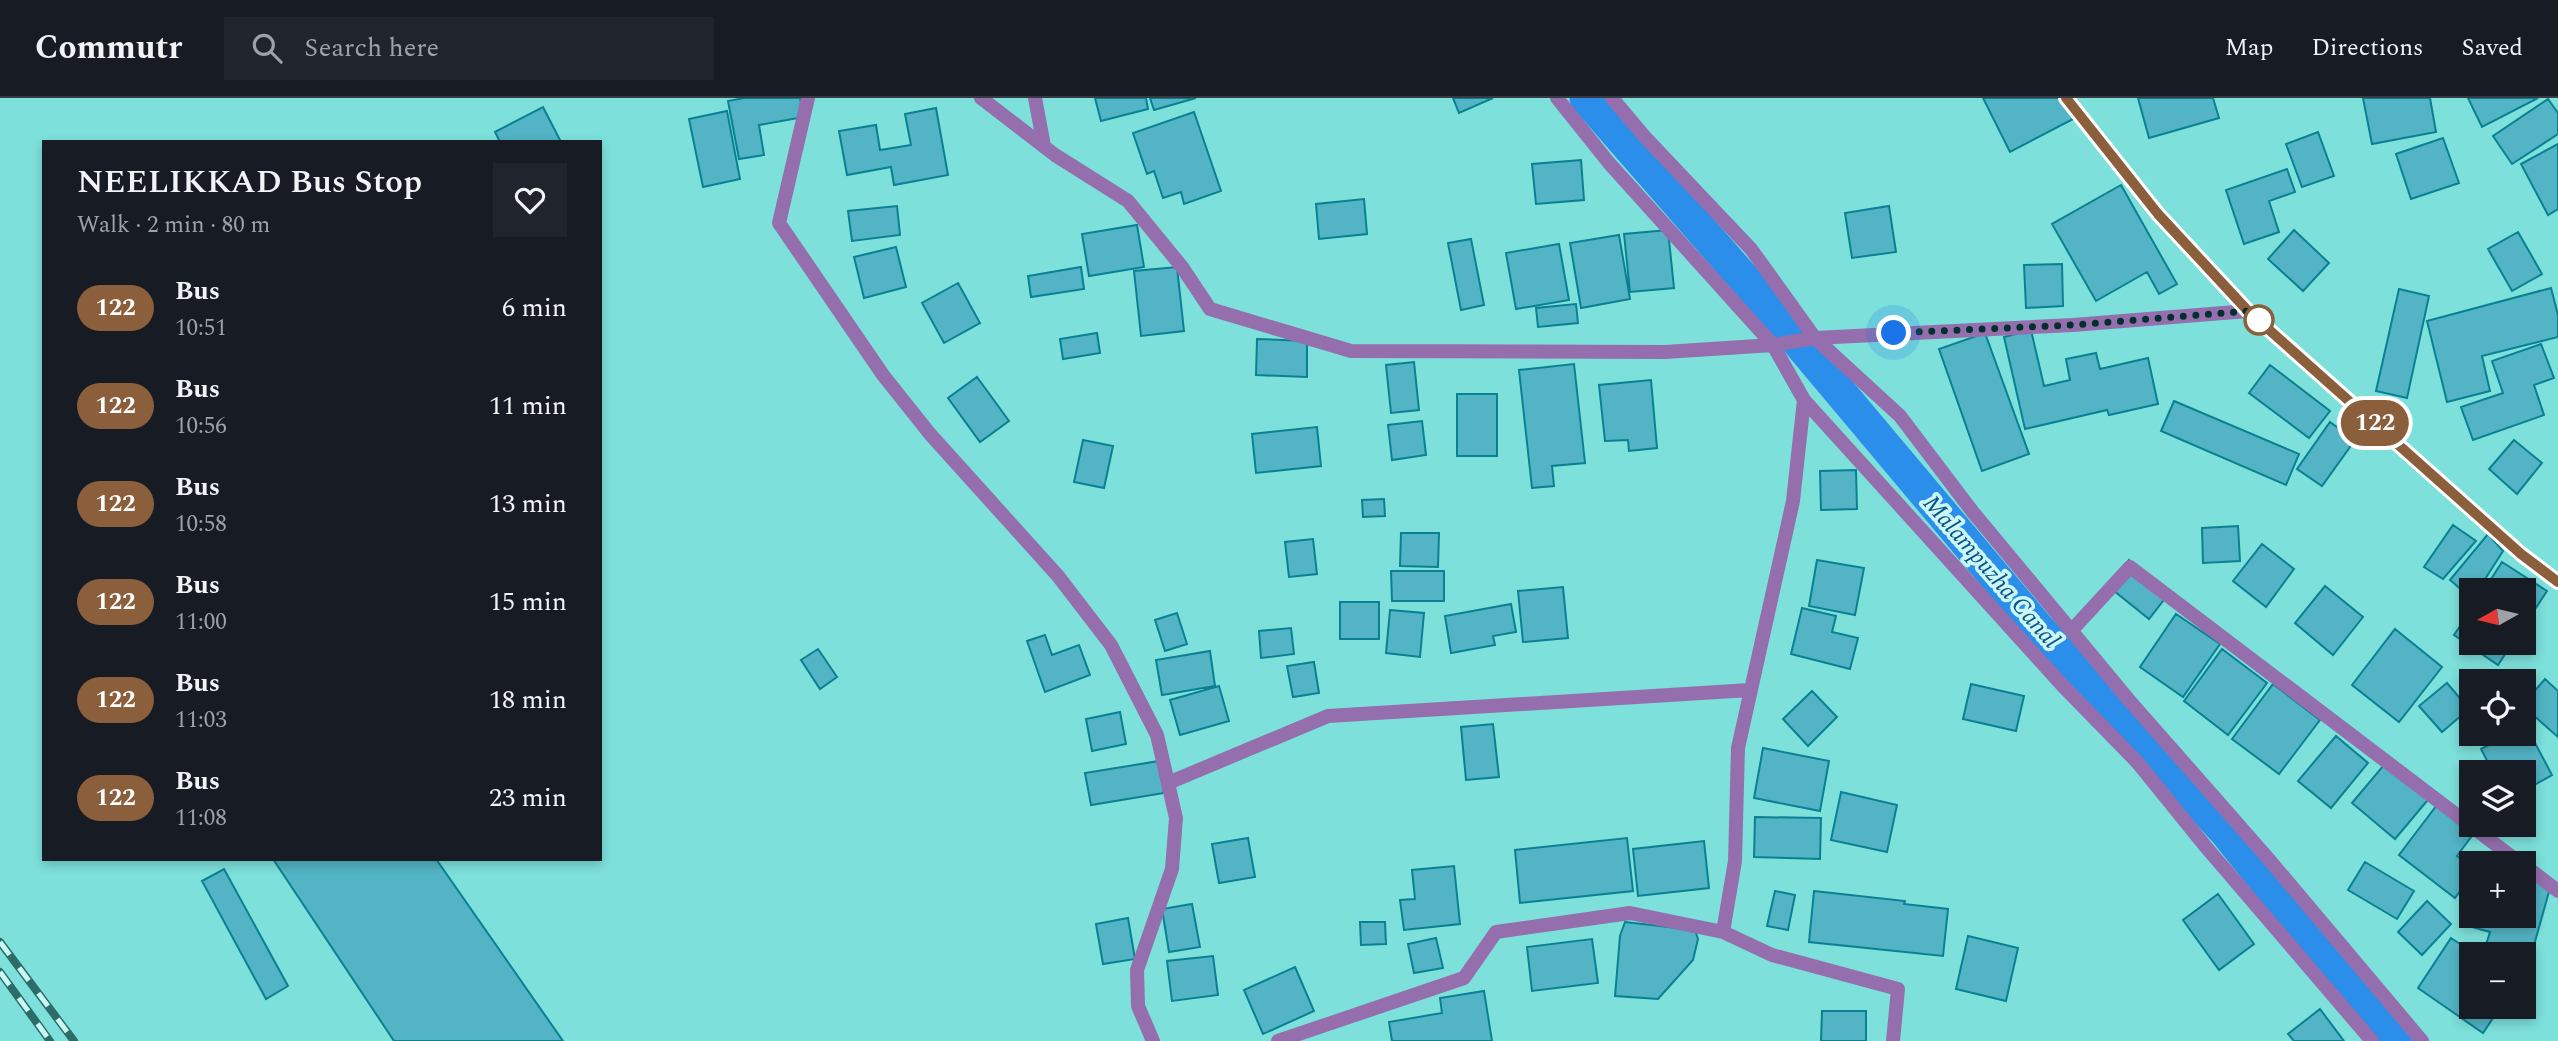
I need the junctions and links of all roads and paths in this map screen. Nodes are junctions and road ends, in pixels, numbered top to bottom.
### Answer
1 (808, 98) edge
2 (981, 98) edge
3 (1035, 98) edge
4 (1557, 98) edge
5 (1612, 98) edge
6 (2066, 98) edge
7 (1044, 145) junction
8 (2248, 311) junction
9 (1815, 338) junction
10 (1773, 345) junction
11 (1804, 400) junction
12 (2558, 582) edge
13 (2071, 630) junction
14 (1750, 690) junction
15 (1168, 783) junction
16 (2505, 851) edge
17 (2536, 874) edge
18 (2558, 891) edge
19 (1723, 932) junction
20 (2364, 1038) edge
21 (1153, 1041) edge
22 (1278, 1041) edge
23 (1893, 1041) edge
24 (2422, 1041) edge

1 - 15 street
2 - 7 street
3 - 7 street
4 - 10 street
5 - 9 street
6 - 8 main road
7 - 10 street
8 - 9 street
8 - 12 main road
9 - 10 street
9 - 13 street
10 - 11 street
11 - 14 street
11 - 20 street
13 - 16 street
13 - 24 street
14 - 15 street
14 - 19 street
15 - 21 street
17 - 18 street
19 - 22 street
19 - 23 street

